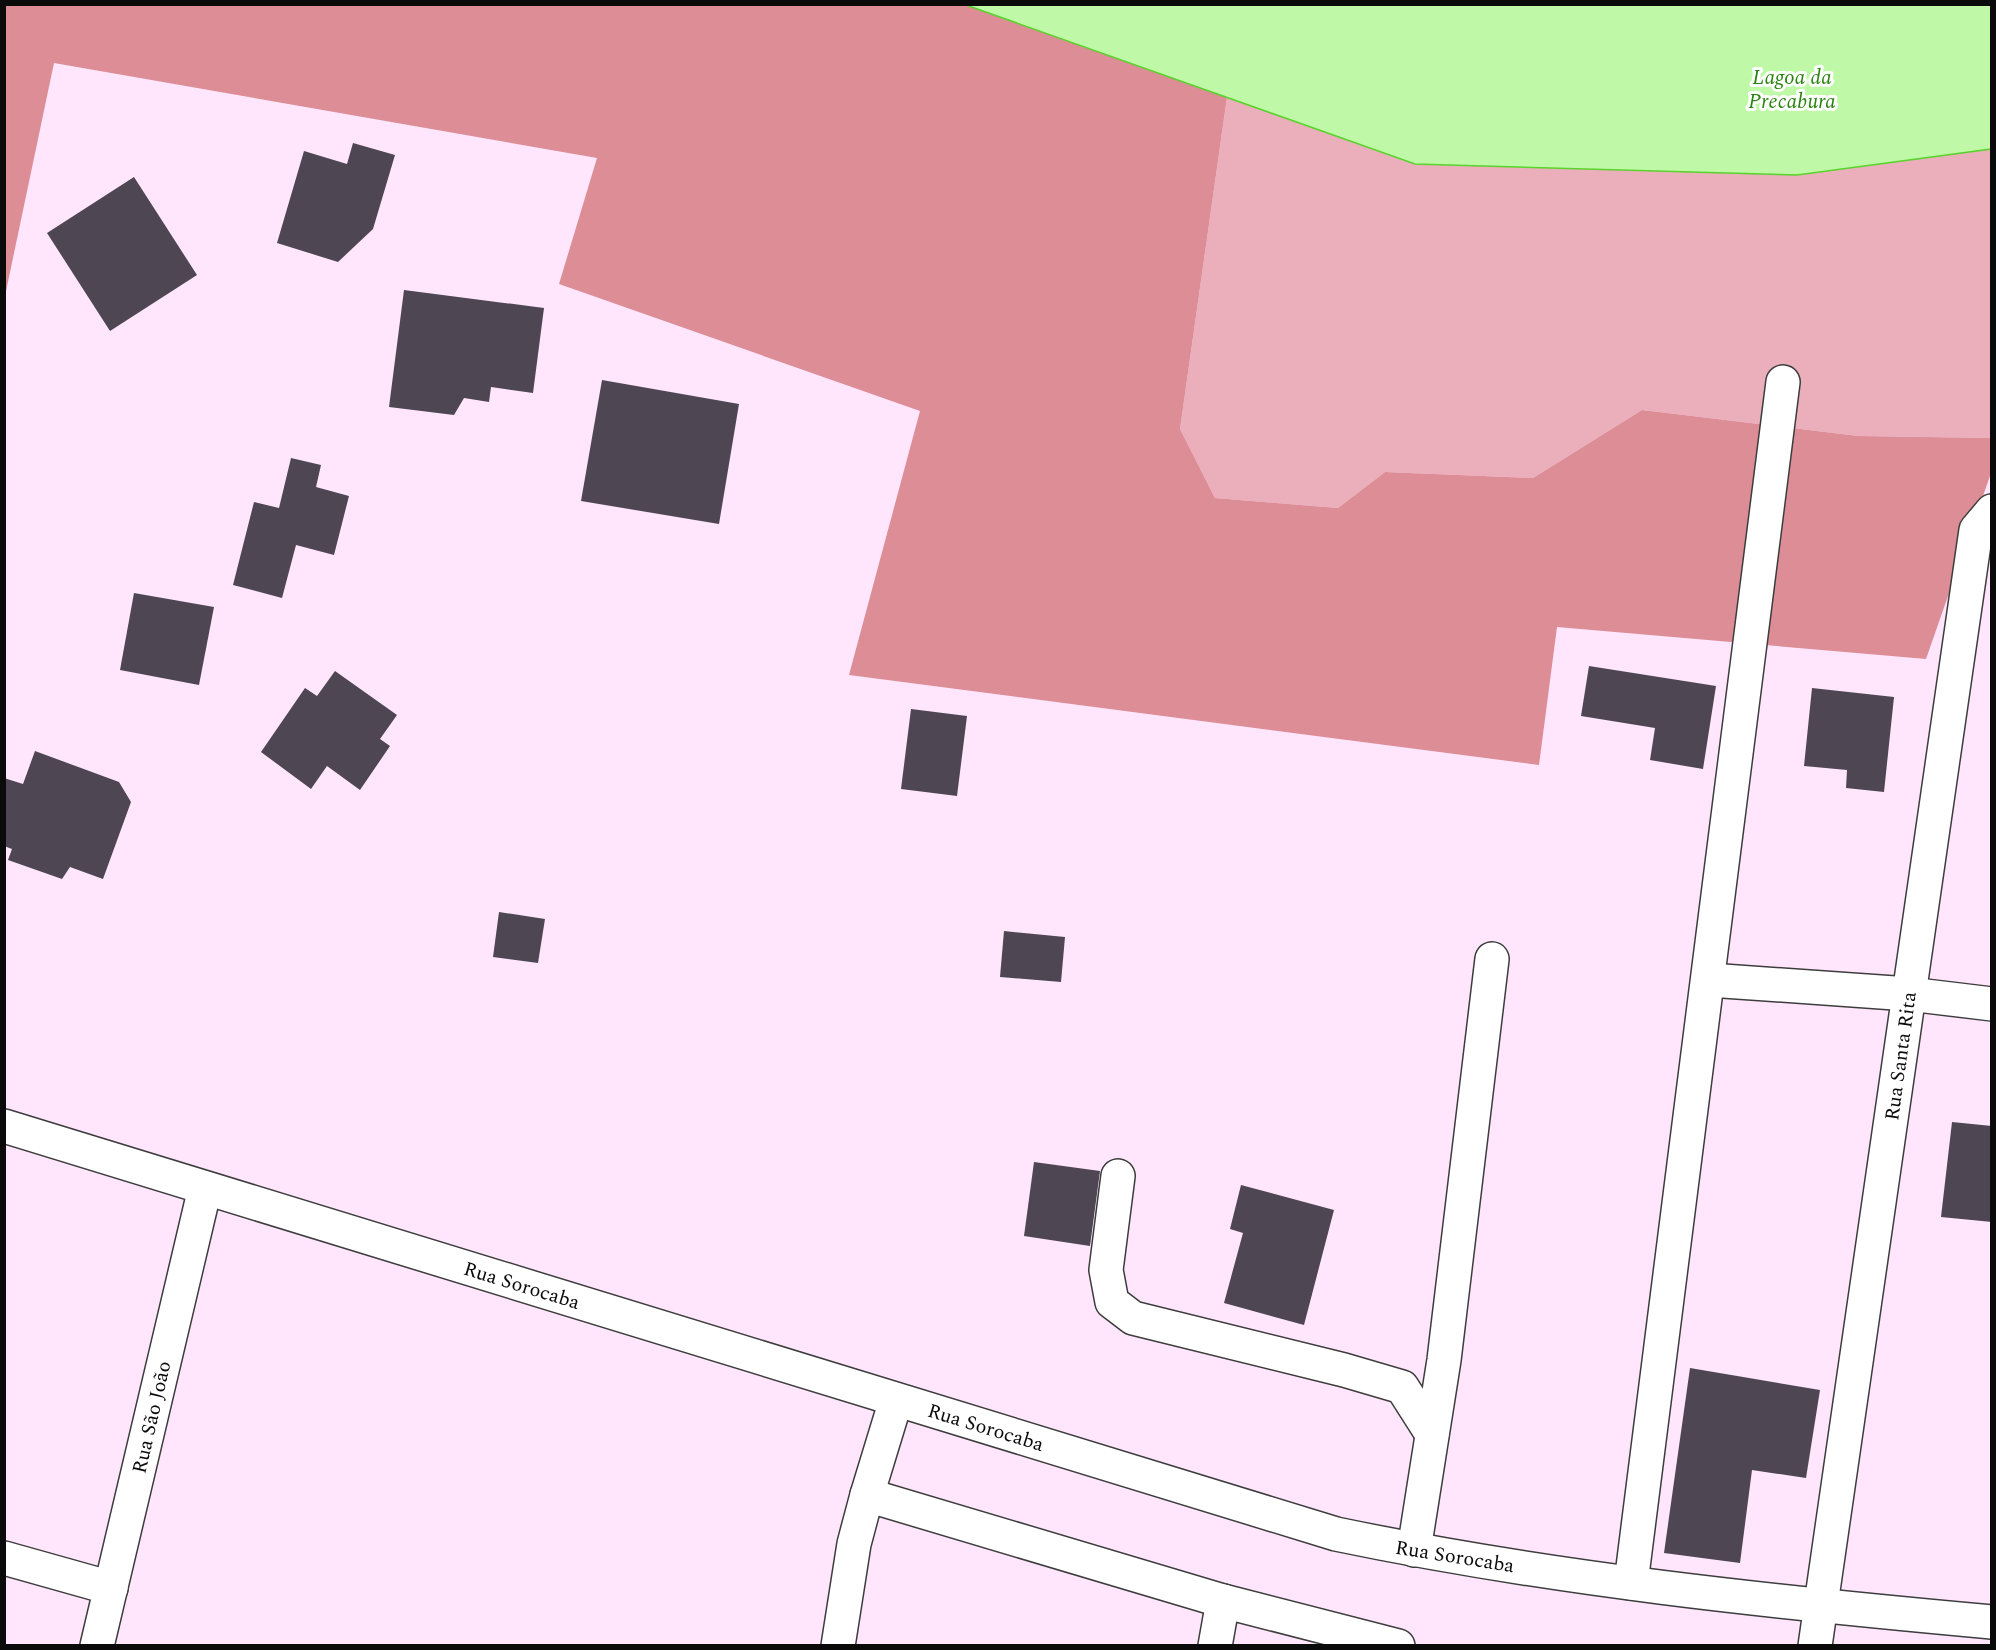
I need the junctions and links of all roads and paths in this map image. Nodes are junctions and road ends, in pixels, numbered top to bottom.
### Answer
1 (1784, 382) dead end
2 (1992, 511) edge
3 (1492, 958) dead end
4 (1709, 980) junction
5 (1909, 994) junction
6 (1992, 1004) edge
7 (4, 1126) edge
8 (1118, 1176) dead end
9 (205, 1188) junction
10 (896, 1400) junction
11 (1432, 1434) junction
12 (867, 1495) junction
13 (1414, 1550) junction
14 (4, 1558) edge
15 (1631, 1583) junction
16 (111, 1588) junction
17 (1223, 1601) junction
18 (1821, 1606) junction
19 (1992, 1622) edge
20 (97, 1646) edge
21 (838, 1646) edge
22 (1215, 1646) edge
23 (1398, 1646) edge
24 (1815, 1646) edge

1 - 4 street
2 - 5 street, Rua Santa Rita
3 - 11 street
4 - 5 street
4 - 15 street
5 - 6 street
5 - 18 street, Rua Santa Rita
7 - 9 street, Rua Sorocaba
8 - 11 street
9 - 10 street, Rua Sorocaba
9 - 16 street, Rua São João
10 - 12 street
10 - 13 street, Rua Sorocaba
11 - 13 street
12 - 17 street
12 - 21 street
13 - 15 street, Rua Sorocaba
14 - 16 street
15 - 18 street, Rua Sorocaba
16 - 20 street, Rua São João
17 - 22 street
17 - 23 street
18 - 19 street, Rua Sorocaba
18 - 24 street, Rua Santa Rita

